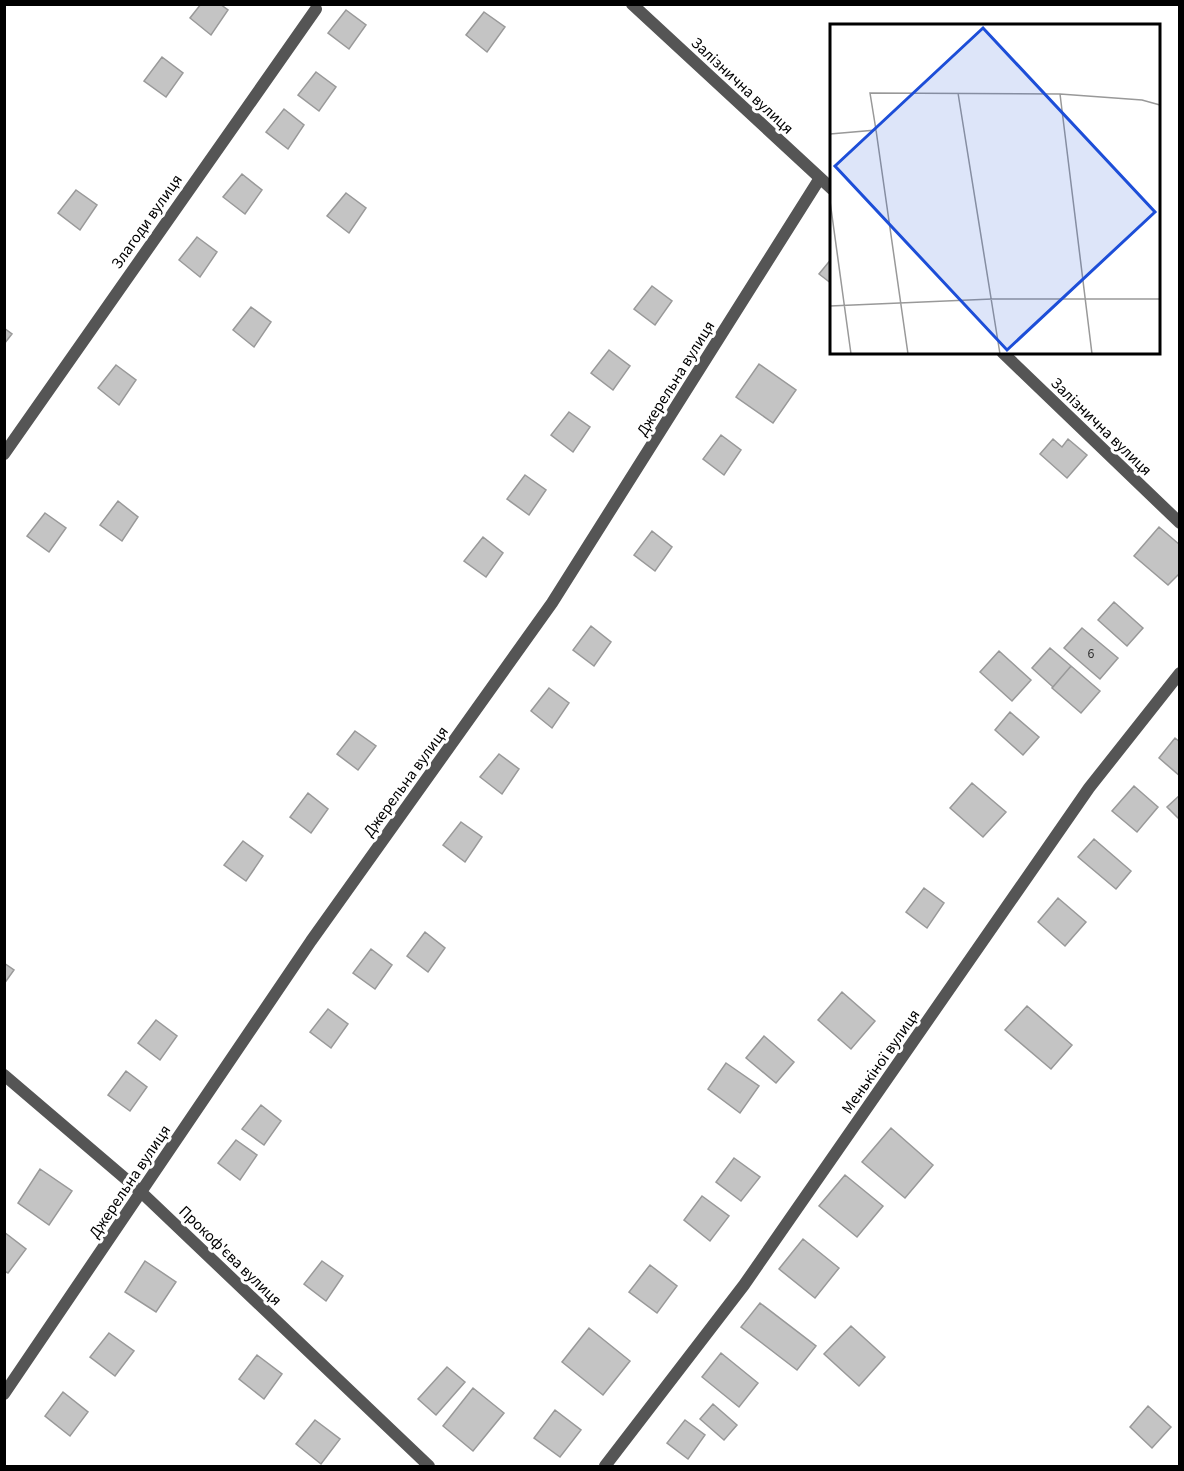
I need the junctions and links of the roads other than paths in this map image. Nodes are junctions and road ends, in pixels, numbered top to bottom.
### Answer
1 (632, 4) edge
2 (315, 6) edge
3 (820, 178) junction
4 (830, 188) edge
5 (1004, 354) edge
6 (4, 454) edge
7 (1179, 523) edge
8 (1179, 673) edge
9 (4, 1075) edge
10 (141, 1192) junction
11 (4, 1394) edge
12 (429, 1467) edge
13 (605, 1467) edge

1 - 3 street, Залізнична вулиця
2 - 6 street, Злагоди вулиця
3 - 4 street, Залізнична вулиця
3 - 10 street, Джерельна вулиця
5 - 7 street, Залізнична вулиця
8 - 13 street, Менькіної вулиця
9 - 10 street, Прокоф'єва вулиця
10 - 11 street, Джерельна вулиця
10 - 12 street, Прокоф'єва вулиця

